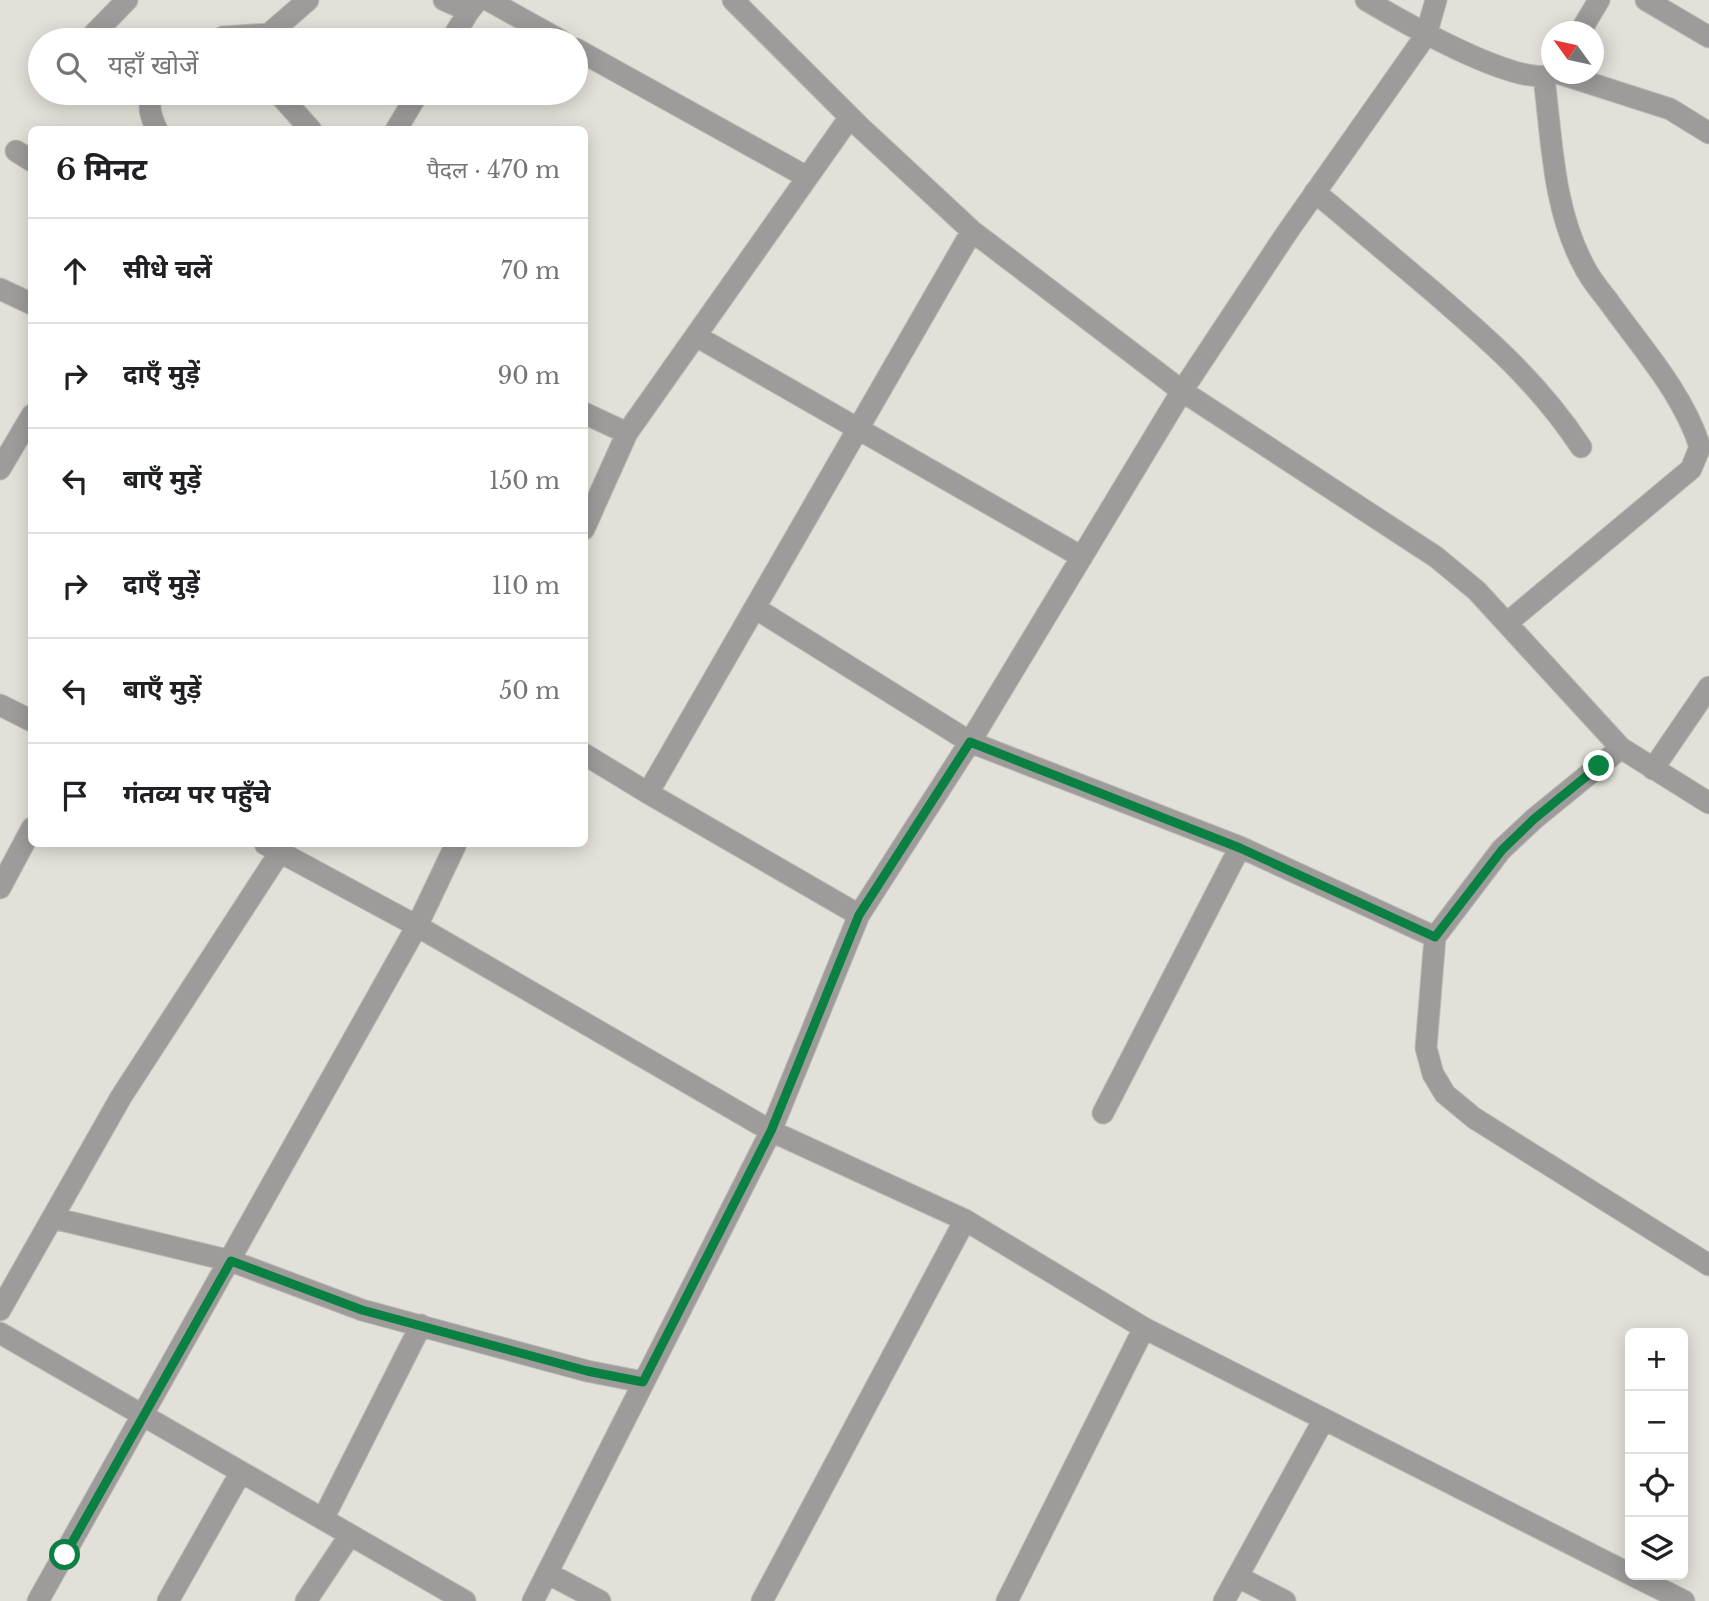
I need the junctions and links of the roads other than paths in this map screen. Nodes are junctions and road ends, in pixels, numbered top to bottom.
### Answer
1 (127, 0) edge
2 (308, 0) edge
3 (444, 0) edge
4 (488, 0) edge
5 (733, 0) edge
6 (1366, 0) edge
7 (1436, 0) edge
8 (1599, 0) edge
9 (1646, 0) edge
10 (473, 6) edge
11 (1587, 21) edge
12 (100, 28) edge
13 (278, 28) edge
14 (459, 28) edge
15 (538, 28) edge
16 (1426, 35) junction
17 (1709, 37) edge
18 (588, 56) edge
19 (1541, 74) edge
20 (1553, 84) edge
21 (1584, 84) edge
22 (150, 105) edge
23 (289, 105) edge
24 (411, 105) edge
25 (850, 117) junction
26 (155, 126) edge
27 (307, 126) edge
28 (398, 126) edge
29 (1709, 133) edge
30 (807, 177) junction
31 (1315, 192) junction
32 (972, 231) junction
33 (0, 289) edge
34 (28, 302) edge
35 (696, 336) junction
36 (1182, 391) junction
37 (588, 415) edge
38 (28, 422) edge
39 (858, 428) junction
40 (627, 433) junction
41 (1581, 447) dead end
42 (1705, 447) edge
43 (0, 470) edge
44 (588, 520) edge
45 (1082, 557) junction
46 (755, 608) junction
47 (1507, 623) junction
48 (1709, 687) edge
49 (0, 705) edge
50 (28, 718) edge
51 (970, 742) junction
52 (1621, 748) junction
53 (588, 756) edge
54 (1653, 769) junction
55 (648, 793) junction
56 (1709, 803) edge
57 (28, 836) edge
58 (455, 847) edge
59 (272, 848) edge
60 (1240, 848) junction
61 (0, 888) edge
62 (859, 915) junction
63 (417, 926) junction
64 (1435, 937) junction
65 (1103, 1113) dead end
66 (771, 1131) junction
67 (52, 1218) junction
68 (965, 1220) junction
69 (231, 1261) junction
70 (1709, 1265) edge
71 (0, 1310) edge
72 (421, 1325) junction
73 (1144, 1328) junction
74 (0, 1333) edge
75 (643, 1382) junction
76 (143, 1416) junction
77 (1324, 1419) junction
78 (241, 1472) junction
79 (323, 1519) junction
80 (351, 1535) junction
81 (1625, 1571) edge
82 (547, 1573) junction
83 (1238, 1577) junction
84 (1643, 1580) edge
85 (38, 1601) edge
86 (168, 1601) edge
87 (306, 1601) edge
88 (465, 1601) edge
89 (533, 1601) edge
90 (600, 1601) edge
91 (762, 1601) edge
92 (1007, 1601) edge
93 (1224, 1601) edge
94 (1285, 1601) edge
95 (1684, 1601) edge

1 - 12 street
2 - 13 street
3 - 10 street
4 - 15 street
5 - 25 street
6 - 16 street
7 - 16 street
8 - 11 street
9 - 17 street
10 - 14 street
16 - 19 street
16 - 31 street
18 - 30 street
20 - 42 street
21 - 29 street
22 - 26 street
23 - 27 street
24 - 28 street
25 - 30 street
25 - 32 street
30 - 35 street
31 - 36 street
31 - 41 street
32 - 36 street
32 - 39 street
33 - 34 street
35 - 39 street
35 - 40 street
36 - 45 street
36 - 47 street
37 - 40 street
38 - 43 street
39 - 45 street
39 - 46 street
40 - 44 street
42 - 47 street
45 - 51 street
46 - 51 street
46 - 55 street
47 - 52 street
48 - 54 street
49 - 50 street
51 - 60 street
51 - 62 street
52 - 54 street
52 - 64 street
53 - 55 street
54 - 56 street
55 - 62 street
57 - 61 street
58 - 63 street
59 - 63 street
59 - 67 street
60 - 64 street
60 - 65 street
62 - 66 street
63 - 66 street
63 - 69 street
64 - 70 street
66 - 68 street
66 - 75 street
67 - 69 street
67 - 71 street
68 - 73 street
68 - 91 street
69 - 72 street
69 - 76 street
72 - 75 street
72 - 79 street
73 - 77 street
73 - 92 street
74 - 76 street
75 - 82 street
76 - 78 street
76 - 85 street
77 - 81 street
77 - 83 street
78 - 79 street
78 - 86 street
79 - 80 street
80 - 87 street
80 - 88 street
82 - 89 street
82 - 90 street
83 - 93 street
83 - 94 street
84 - 95 street

